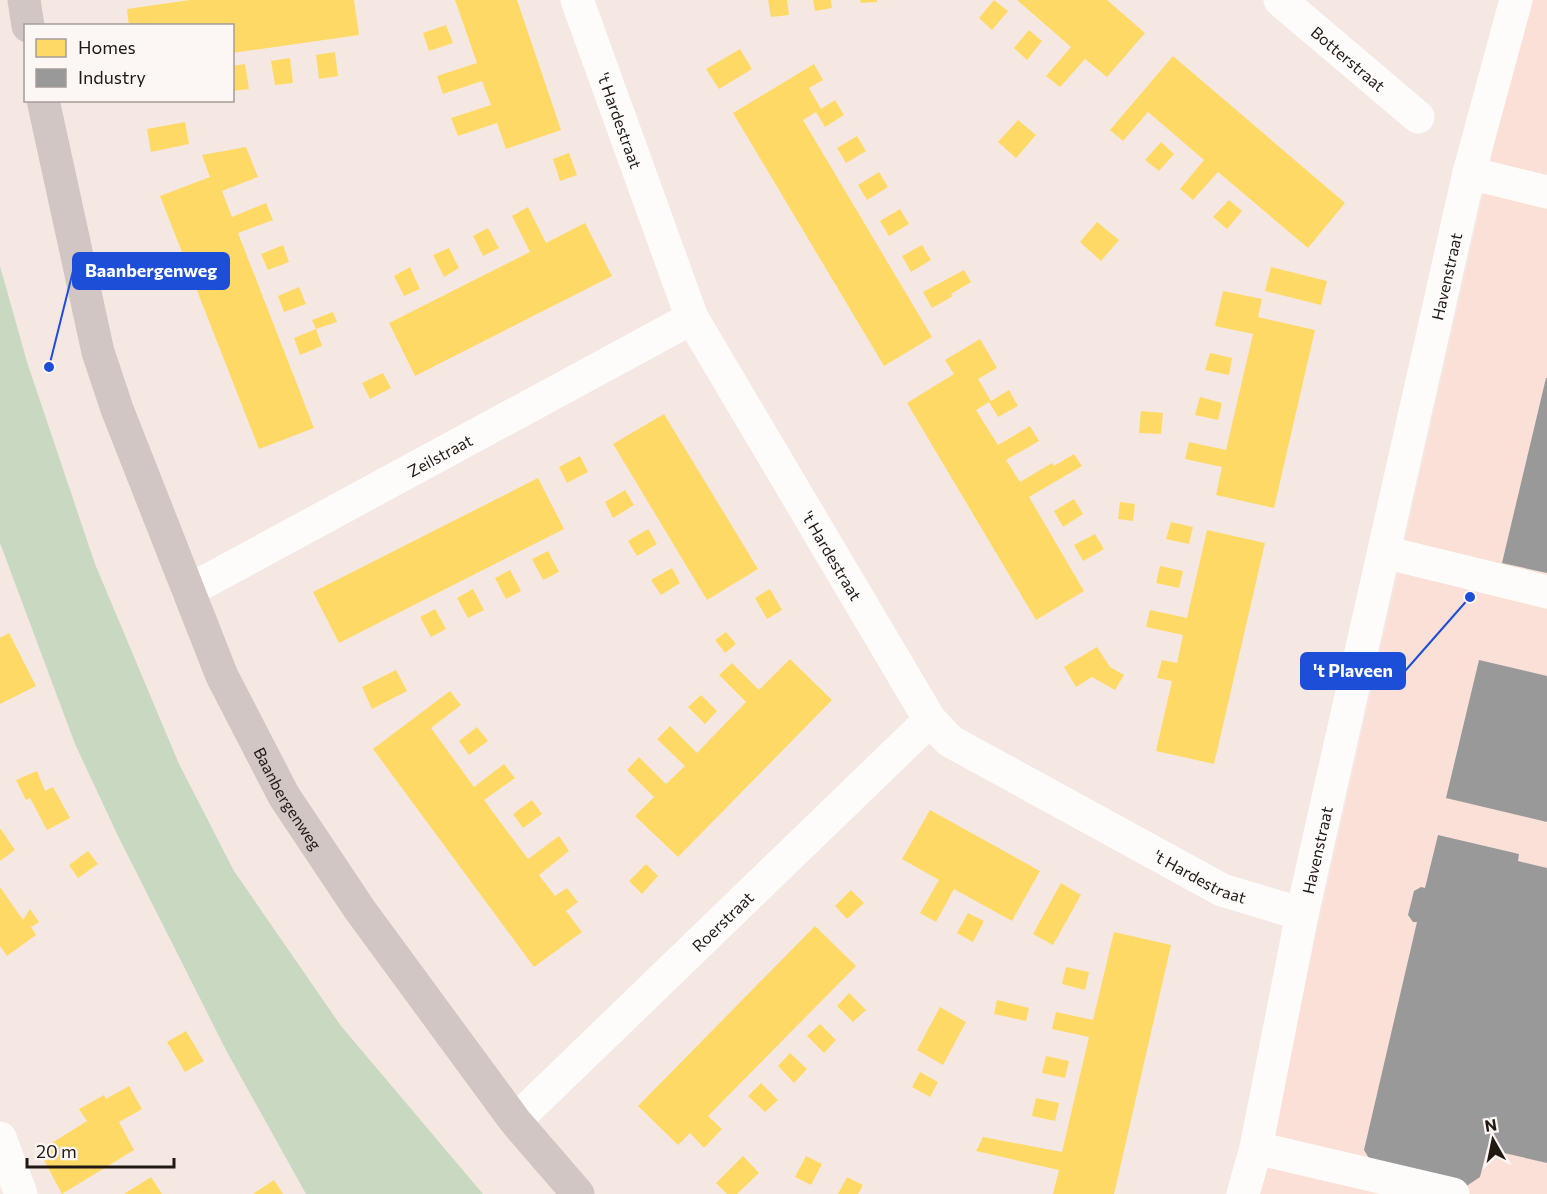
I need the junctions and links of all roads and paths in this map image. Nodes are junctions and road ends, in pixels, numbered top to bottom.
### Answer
1 (24, 0) edge
2 (578, 0) edge
3 (1280, 0) edge
4 (1516, 0) edge
5 (28, 24) edge
6 (43, 102) edge
7 (1418, 117) dead end
8 (1469, 173) junction
9 (1547, 192) edge
10 (692, 318) junction
11 (1384, 552) junction
12 (188, 591) junction
13 (1547, 592) edge
14 (930, 720) junction
15 (1302, 914) junction
16 (515, 1120) junction
17 (0, 1138) edge
18 (1256, 1148) junction
19 (21, 1194) edge
20 (578, 1194) edge
21 (1243, 1194) edge
22 (1453, 1194) edge

1 - 5 main road
2 - 10 street, 't Hardestraat
3 - 7 street, Botterstraat
4 - 8 street, Havenstraat
6 - 12 main road, Baanbergenweg
8 - 9 street
8 - 11 street, Havenstraat
10 - 12 street, Zeilstraat
10 - 14 street, 't Hardestraat
11 - 13 street
11 - 15 street, Havenstraat
12 - 16 main road, Baanbergenweg
14 - 15 street, 't Hardestraat
14 - 16 street, Roerstraat
15 - 18 street, Havenstraat
16 - 20 main road, Baanbergenweg
17 - 19 street
18 - 21 street, Havenstraat
18 - 22 street

